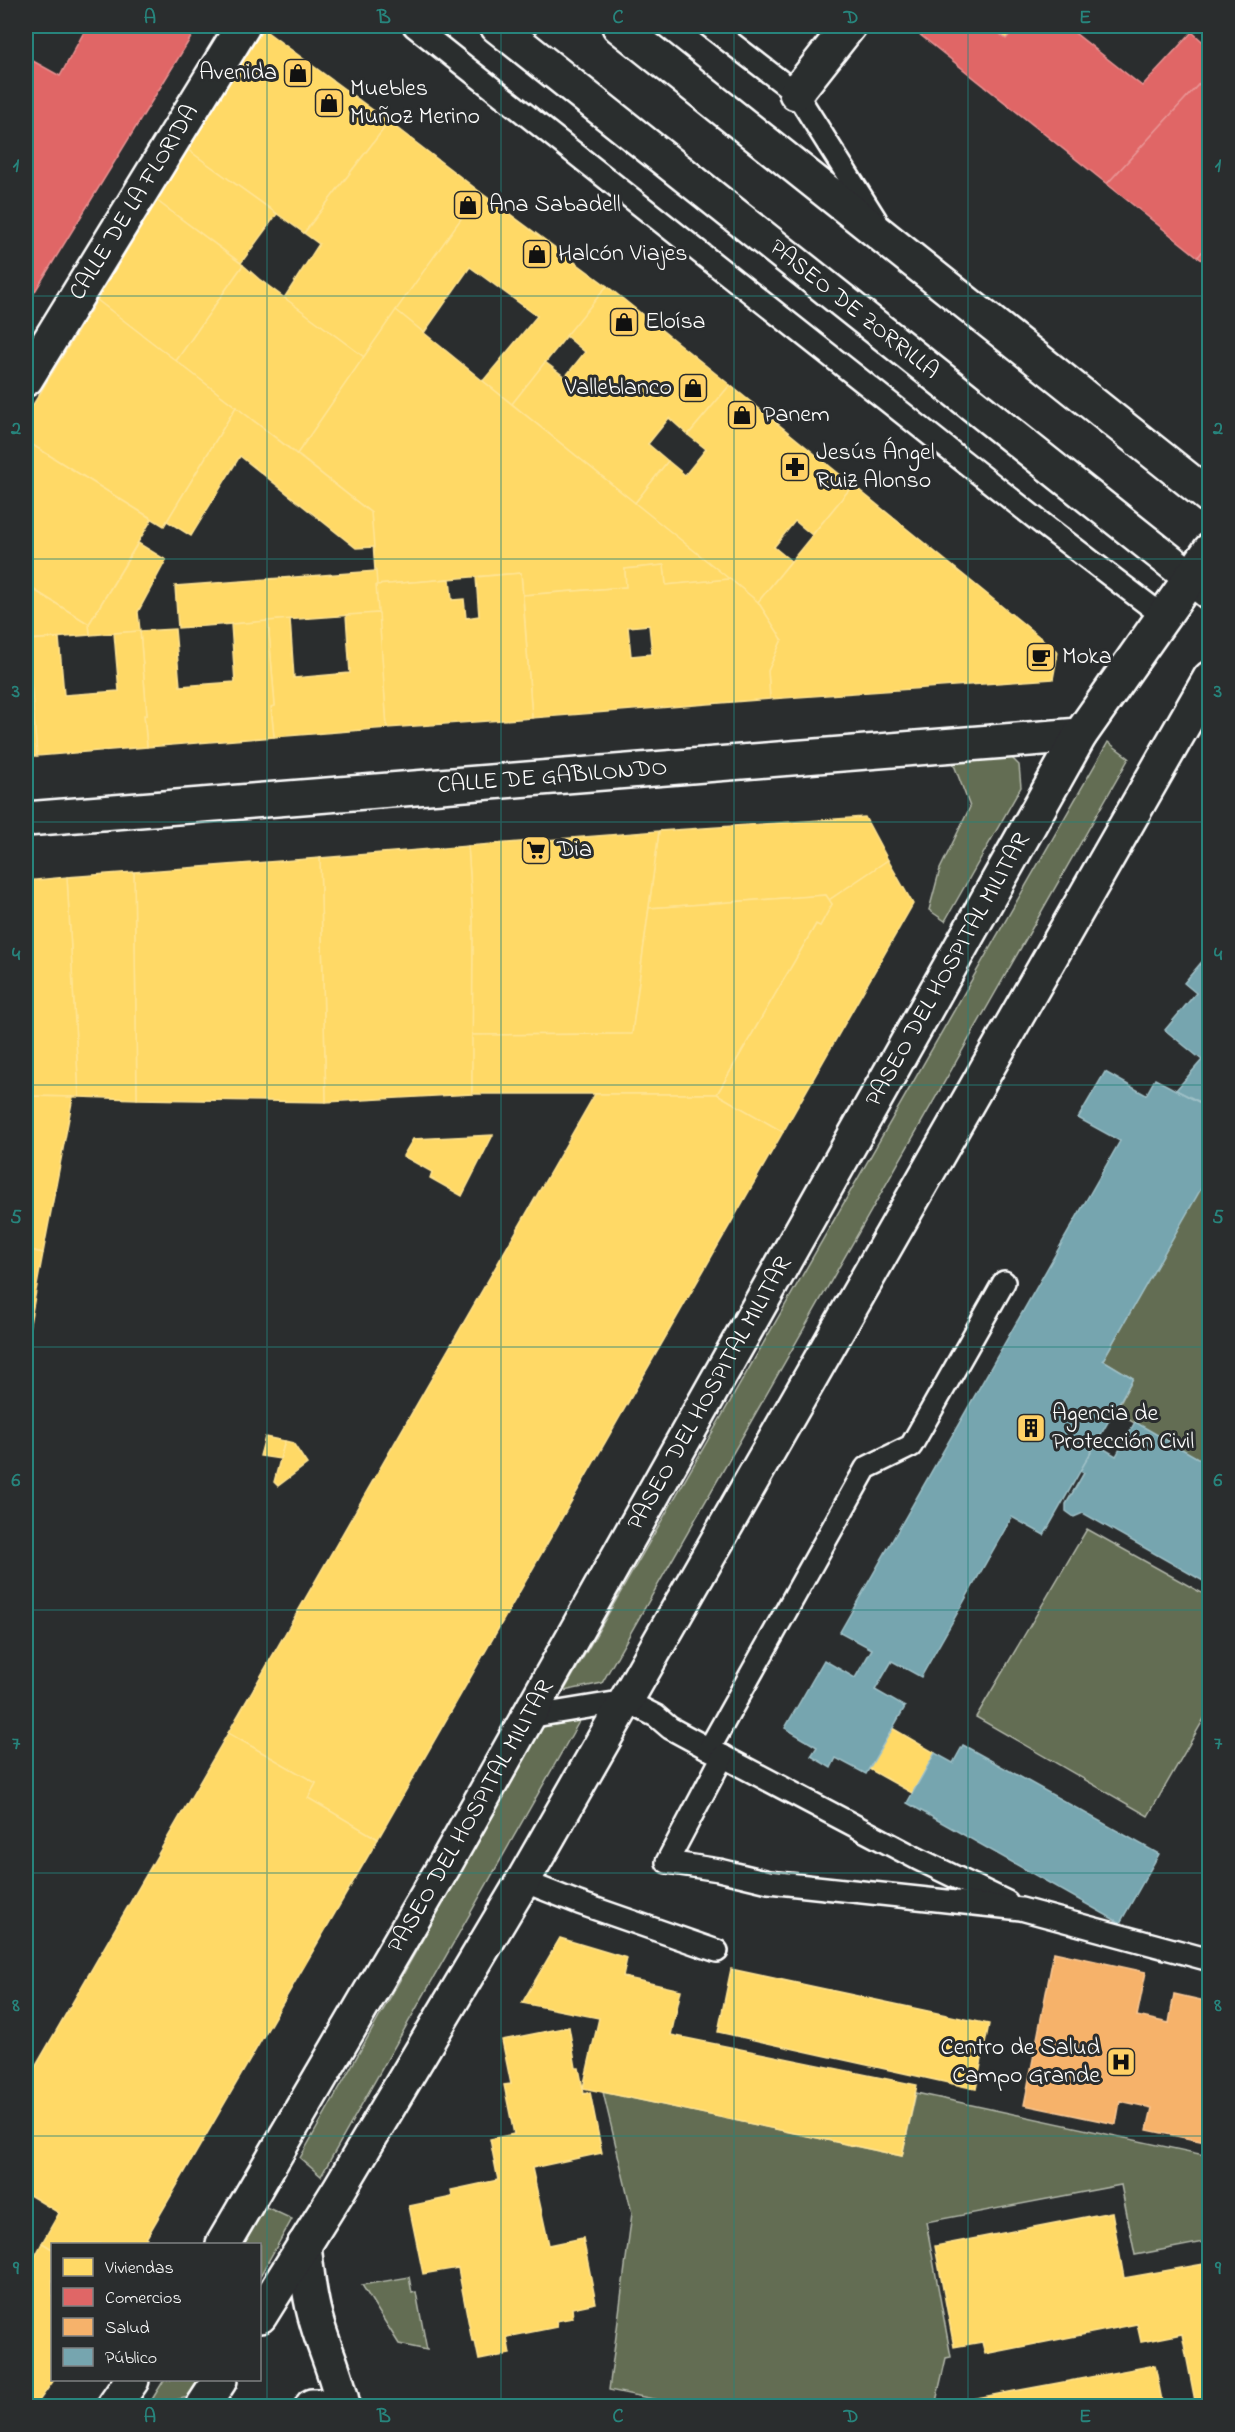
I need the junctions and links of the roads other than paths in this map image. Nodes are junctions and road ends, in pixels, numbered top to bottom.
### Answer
1 (243, 26) edge
2 (414, 26) edge
3 (497, 26) edge
4 (620, 26) edge
5 (709, 26) edge
6 (849, 26) edge
7 (796, 93) junction
8 (890, 241) junction
9 (26, 380) edge
10 (1209, 497) edge
11 (1209, 550) edge
12 (1200, 585) edge
13 (1163, 616) junction
14 (1209, 678) edge
15 (1080, 735) junction
16 (26, 819) edge
17 (1004, 1282) dead end
18 (626, 1701) junction
19 (528, 1717) junction
20 (716, 1753) junction
21 (523, 1881) junction
22 (1021, 1909) junction
23 (717, 1952) dead end
24 (1209, 1960) edge
25 (224, 2243) edge
26 (304, 2245) junction
27 (261, 2314) edge
28 (131, 2381) edge
29 (219, 2381) edge
30 (114, 2406) edge
31 (203, 2406) edge
32 (312, 2406) edge
33 (323, 2406) edge
34 (343, 2406) edge

1 - 9 main road, CALLE DE LA FLORIDA
2 - 13 lane
3 - 12 main road, PASEO DE ZORRILLA
4 - 8 main road
5 - 7 lane
6 - 7 main road
7 - 8 lane
8 - 10 main road
11 - 12 main road, PASEO DEL HOSPITAL MILITAR
12 - 13 main road, PASEO DEL HOSPITAL MILITAR
13 - 15 main road, PASEO DEL HOSPITAL MILITAR
14 - 18 main road
15 - 16 main road, CALLE DE GABILONDO
15 - 19 main road, PASEO DEL HOSPITAL MILITAR
17 - 20 lane
18 - 19 lane
18 - 20 lane
18 - 21 main road
19 - 25 main road, PASEO DEL HOSPITAL MILITAR
20 - 22 lane
20 - 22 lane
21 - 23 lane
21 - 26 main road
22 - 24 lane
26 - 27 main road
26 - 34 main road
28 - 30 main road
29 - 31 main road
32 - 33 main road

